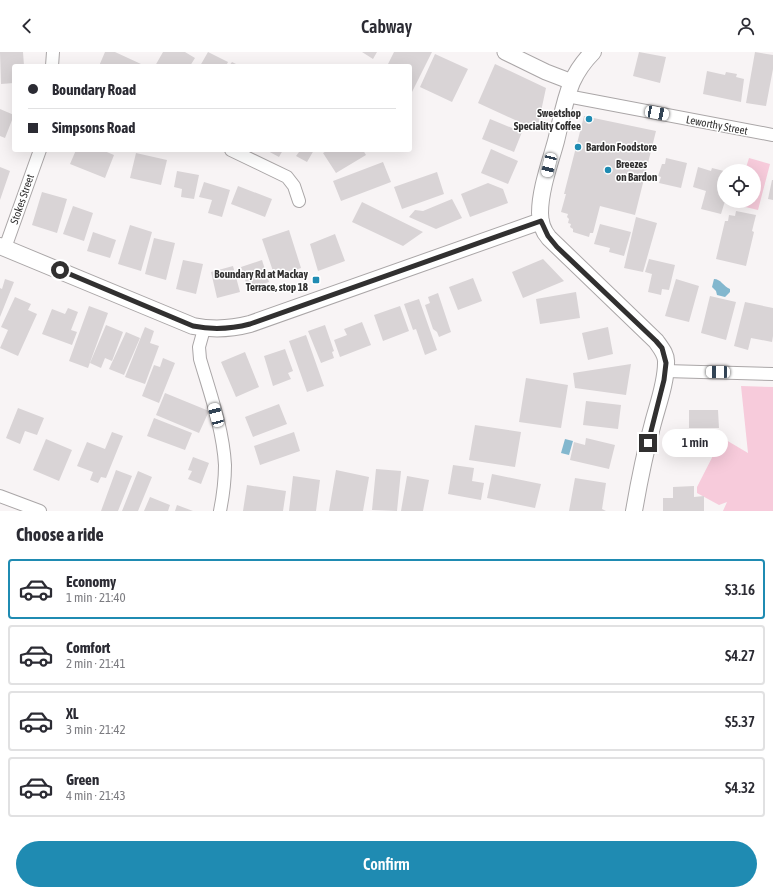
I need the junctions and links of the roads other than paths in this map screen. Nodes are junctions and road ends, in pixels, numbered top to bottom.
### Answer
1 (53, 52) edge
2 (506, 52) edge
3 (593, 52) edge
4 (52, 64) edge
5 (569, 89) junction
6 (773, 135) edge
7 (39, 152) edge
8 (235, 152) edge
9 (298, 201) dead end
10 (541, 221) junction
11 (3, 247) edge
12 (204, 329) junction
13 (665, 371) junction
14 (773, 374) edge
15 (0, 496) edge
16 (40, 511) edge
17 (220, 511) edge
18 (634, 511) edge

1 - 4 street
2 - 5 street
3 - 5 main road
5 - 6 street, Leworthy Street
5 - 10 main road
7 - 11 street, Stokes Street
8 - 9 street
10 - 12 main road
10 - 13 main road
11 - 12 main road
12 - 17 street
13 - 14 street
13 - 18 main road
15 - 16 street

